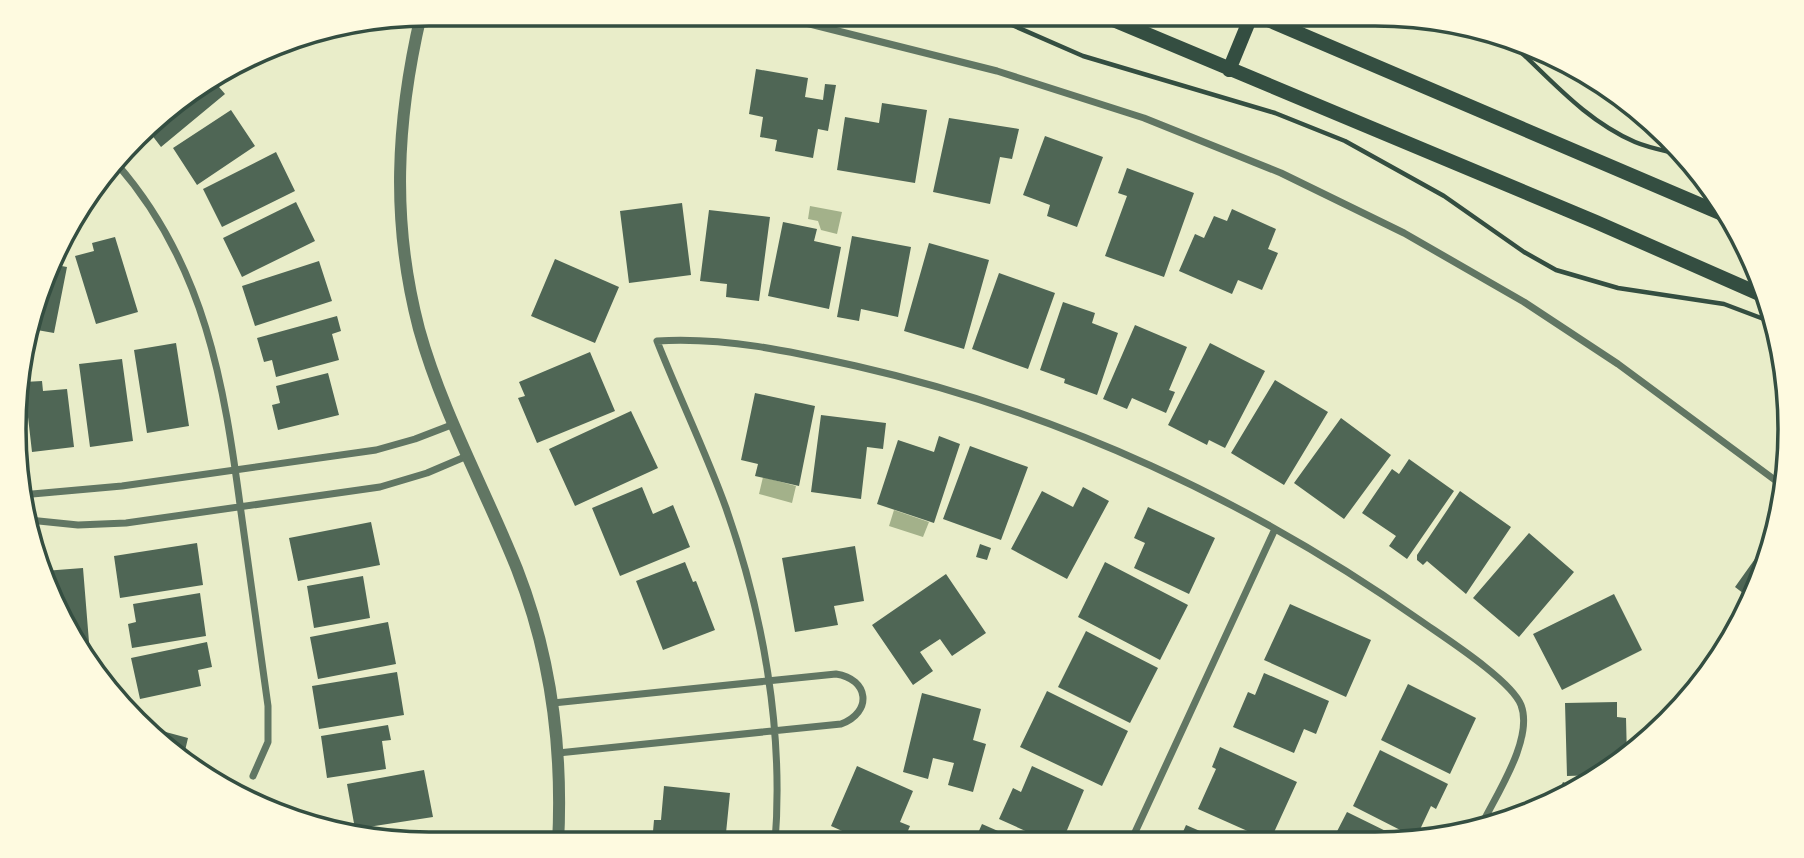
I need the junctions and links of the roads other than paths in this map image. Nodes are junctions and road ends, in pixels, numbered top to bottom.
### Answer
1 (418, 26) edge
2 (816, 26) edge
3 (1127, 26) edge
4 (1248, 26) edge
5 (1281, 26) edge
6 (1229, 69) junction
7 (121, 169) edge
8 (1713, 210) edge
9 (1753, 291) edge
10 (455, 423) junction
11 (468, 455) junction
12 (235, 470) junction
13 (1774, 480) edge
14 (32, 494) edge
15 (241, 507) junction
16 (37, 521) edge
17 (1275, 529) junction
18 (767, 681) junction
19 (553, 703) junction
20 (773, 731) junction
21 (558, 753) junction
22 (253, 776) dead end
23 (1486, 816) edge
24 (558, 832) edge
25 (775, 832) edge
26 (1135, 832) edge

1 - 10 street
2 - 13 street
3 - 6 main road
4 - 6 main road
5 - 8 main road
6 - 9 main road
7 - 12 street
10 - 11 street
10 - 12 street
11 - 15 street
11 - 19 street
12 - 14 street
12 - 15 street
15 - 16 street
15 - 22 street
17 - 18 street
17 - 23 street
17 - 26 street
18 - 19 street
18 - 20 street
18 - 20 street
19 - 21 street
20 - 21 street
20 - 25 street
21 - 24 street

